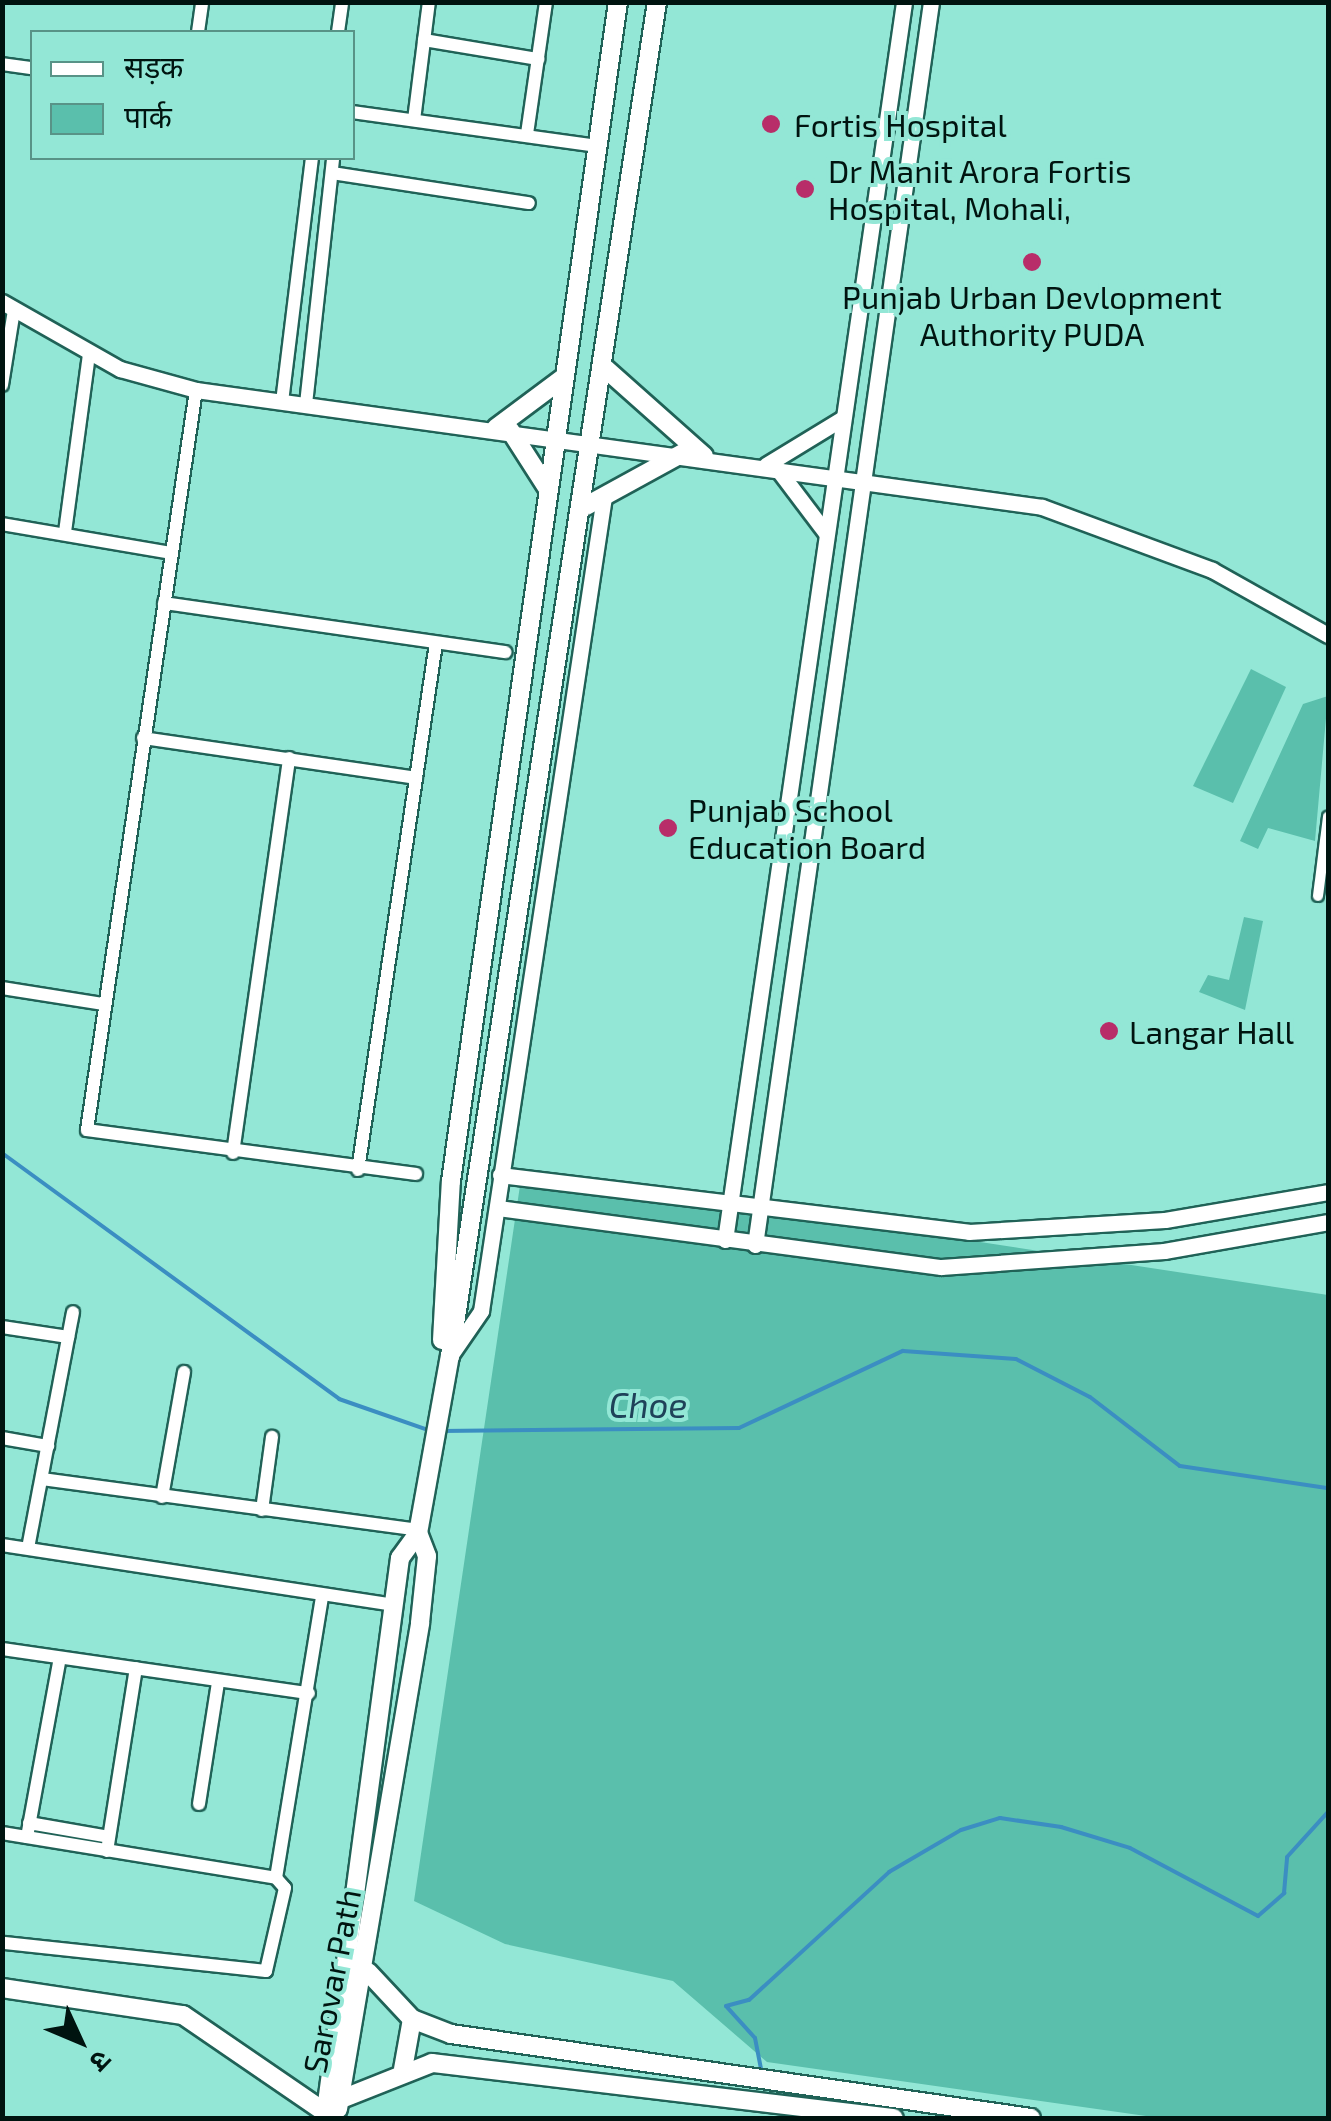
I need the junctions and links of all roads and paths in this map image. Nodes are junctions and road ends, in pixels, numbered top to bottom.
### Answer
1 (202, 2) edge
2 (342, 2) edge
3 (429, 2) edge
4 (546, 2) edge
5 (618, 2) edge
6 (657, 2) edge
7 (904, 2) edge
8 (931, 2) edge
9 (198, 30) edge
10 (338, 30) edge
11 (424, 40) junction
12 (538, 59) junction
13 (2, 64) edge
14 (30, 68) edge
15 (355, 112) edge
16 (414, 120) junction
17 (527, 134) junction
18 (596, 146) junction
19 (312, 160) edge
20 (333, 160) edge
21 (332, 172) junction
22 (530, 204) dead end
23 (8, 306) edge
24 (89, 354) junction
25 (606, 369) junction
26 (563, 378) junction
27 (2, 385) edge
28 (196, 390) junction
29 (282, 402) junction
30 (306, 404) junction
31 (843, 418) junction
32 (503, 429) junction
33 (555, 436) junction
34 (596, 441) junction
35 (683, 453) junction
36 (704, 456) junction
37 (771, 466) junction
38 (834, 475) junction
39 (861, 479) junction
40 (548, 491) junction
41 (604, 496) junction
42 (586, 506) junction
43 (2, 524) edge
44 (64, 532) junction
45 (826, 533) junction
46 (171, 553) junction
47 (164, 603) junction
48 (1328, 635) edge
49 (436, 643) junction
50 (505, 652) dead end
51 (143, 738) junction
52 (288, 758) junction
53 (794, 758) junction
54 (819, 762) junction
55 (416, 778) junction
56 (1328, 816) edge
57 (1318, 896) dead end
58 (767, 945) junction
59 (791, 948) junction
60 (8, 988) edge
61 (103, 1004) junction
62 (739, 1126) junction
63 (767, 1130) junction
64 (233, 1153) junction
65 (358, 1170) junction
66 (416, 1174) dead end
67 (500, 1176) junction
68 (1328, 1192) edge
69 (730, 1205) junction
70 (498, 1208) junction
71 (758, 1209) junction
72 (1328, 1222) edge
73 (725, 1240) junction
74 (755, 1245) junction
75 (73, 1312) dead end
76 (2, 1327) edge
77 (68, 1337) junction
78 (449, 1362) junction
79 (184, 1372) dead end
80 (272, 1437) dead end
81 (2, 1438) edge
82 (48, 1446) junction
83 (42, 1478) junction
84 (162, 1497) junction
85 (262, 1510) junction
86 (418, 1532) junction
87 (2, 1545) edge
88 (28, 1548) junction
89 (322, 1598) junction
90 (394, 1604) junction
91 (2, 1649) edge
92 (60, 1658) junction
93 (136, 1668) junction
94 (218, 1682) junction
95 (309, 1693) junction
96 (198, 1804) dead end
97 (28, 1830) junction
98 (2, 1833) edge
99 (108, 1844) junction
100 (276, 1878) junction
101 (2, 1942) edge
102 (368, 1972) junction
103 (2, 1988) edge
104 (412, 2020) junction
105 (402, 2069) junction
106 (730, 2074) junction
107 (728, 2098) junction
108 (916, 2110) edge
109 (332, 2113) edge
110 (894, 2118) edge
111 (1032, 2118) edge

1 - 9 street
2 - 10 street
3 - 11 street
4 - 12 street
5 - 18 main road
6 - 25 main road
7 - 31 street
8 - 39 street
11 - 12 street
11 - 16 street
12 - 17 street
13 - 14 street
15 - 16 street
16 - 17 street
17 - 18 street
18 - 26 main road
19 - 29 street
20 - 21 street
21 - 22 street
21 - 30 street
23 - 24 street
23 - 27 street
24 - 28 street
24 - 44 street
25 - 34 main road
25 - 36 main road
26 - 32 main road
26 - 33 main road
28 - 29 street
28 - 46 street
29 - 30 street
30 - 32 street
31 - 37 street
31 - 38 street
32 - 33 street
32 - 40 main road
33 - 34 street
33 - 40 main road
34 - 35 street
34 - 42 main road
35 - 36 street
35 - 41 main road
36 - 37 street
37 - 38 street
37 - 45 street
38 - 39 street
38 - 45 street
39 - 48 street
39 - 54 street
40 - 78 main road
41 - 42 main road
41 - 67 street
42 - 78 main road
43 - 44 street
44 - 46 street
45 - 53 street
46 - 47 street
47 - 49 street
47 - 51 street
49 - 50 street
49 - 55 street
51 - 52 street
51 - 61 street
52 - 55 street
52 - 64 street
53 - 54 street
53 - 58 street
54 - 59 street
55 - 65 street
56 - 57 street
58 - 59 street
58 - 62 street
59 - 63 street
60 - 61 street
61 - 64 street
62 - 63 street
62 - 69 street
63 - 71 street
64 - 65 street
65 - 66 street
67 - 69 street
67 - 70 street
68 - 71 street
69 - 71 street
69 - 73 street
70 - 73 street
70 - 78 street
71 - 74 street
72 - 74 street
73 - 74 street
75 - 77 street
76 - 77 street
77 - 82 street
78 - 86 main road
79 - 84 street
80 - 85 street
81 - 82 street
82 - 83 street
83 - 84 street
83 - 88 street
84 - 85 street
85 - 86 street
86 - 90 main road
86 - 102 main road, Sarovar Path
87 - 88 street
88 - 89 street
89 - 90 street
89 - 95 street
90 - 109 main road
91 - 92 street
92 - 93 street
92 - 97 street
93 - 94 street
93 - 99 street
94 - 95 street
94 - 96 street
95 - 100 street
97 - 98 street
97 - 99 street
99 - 100 street
100 - 101 street
102 - 104 main road
102 - 109 main road, Sarovar Path
103 - 109 main road
104 - 105 main road
104 - 106 main road
105 - 107 main road
105 - 109 main road
106 - 107 main road
106 - 108 main road
107 - 110 main road
108 - 111 main road

